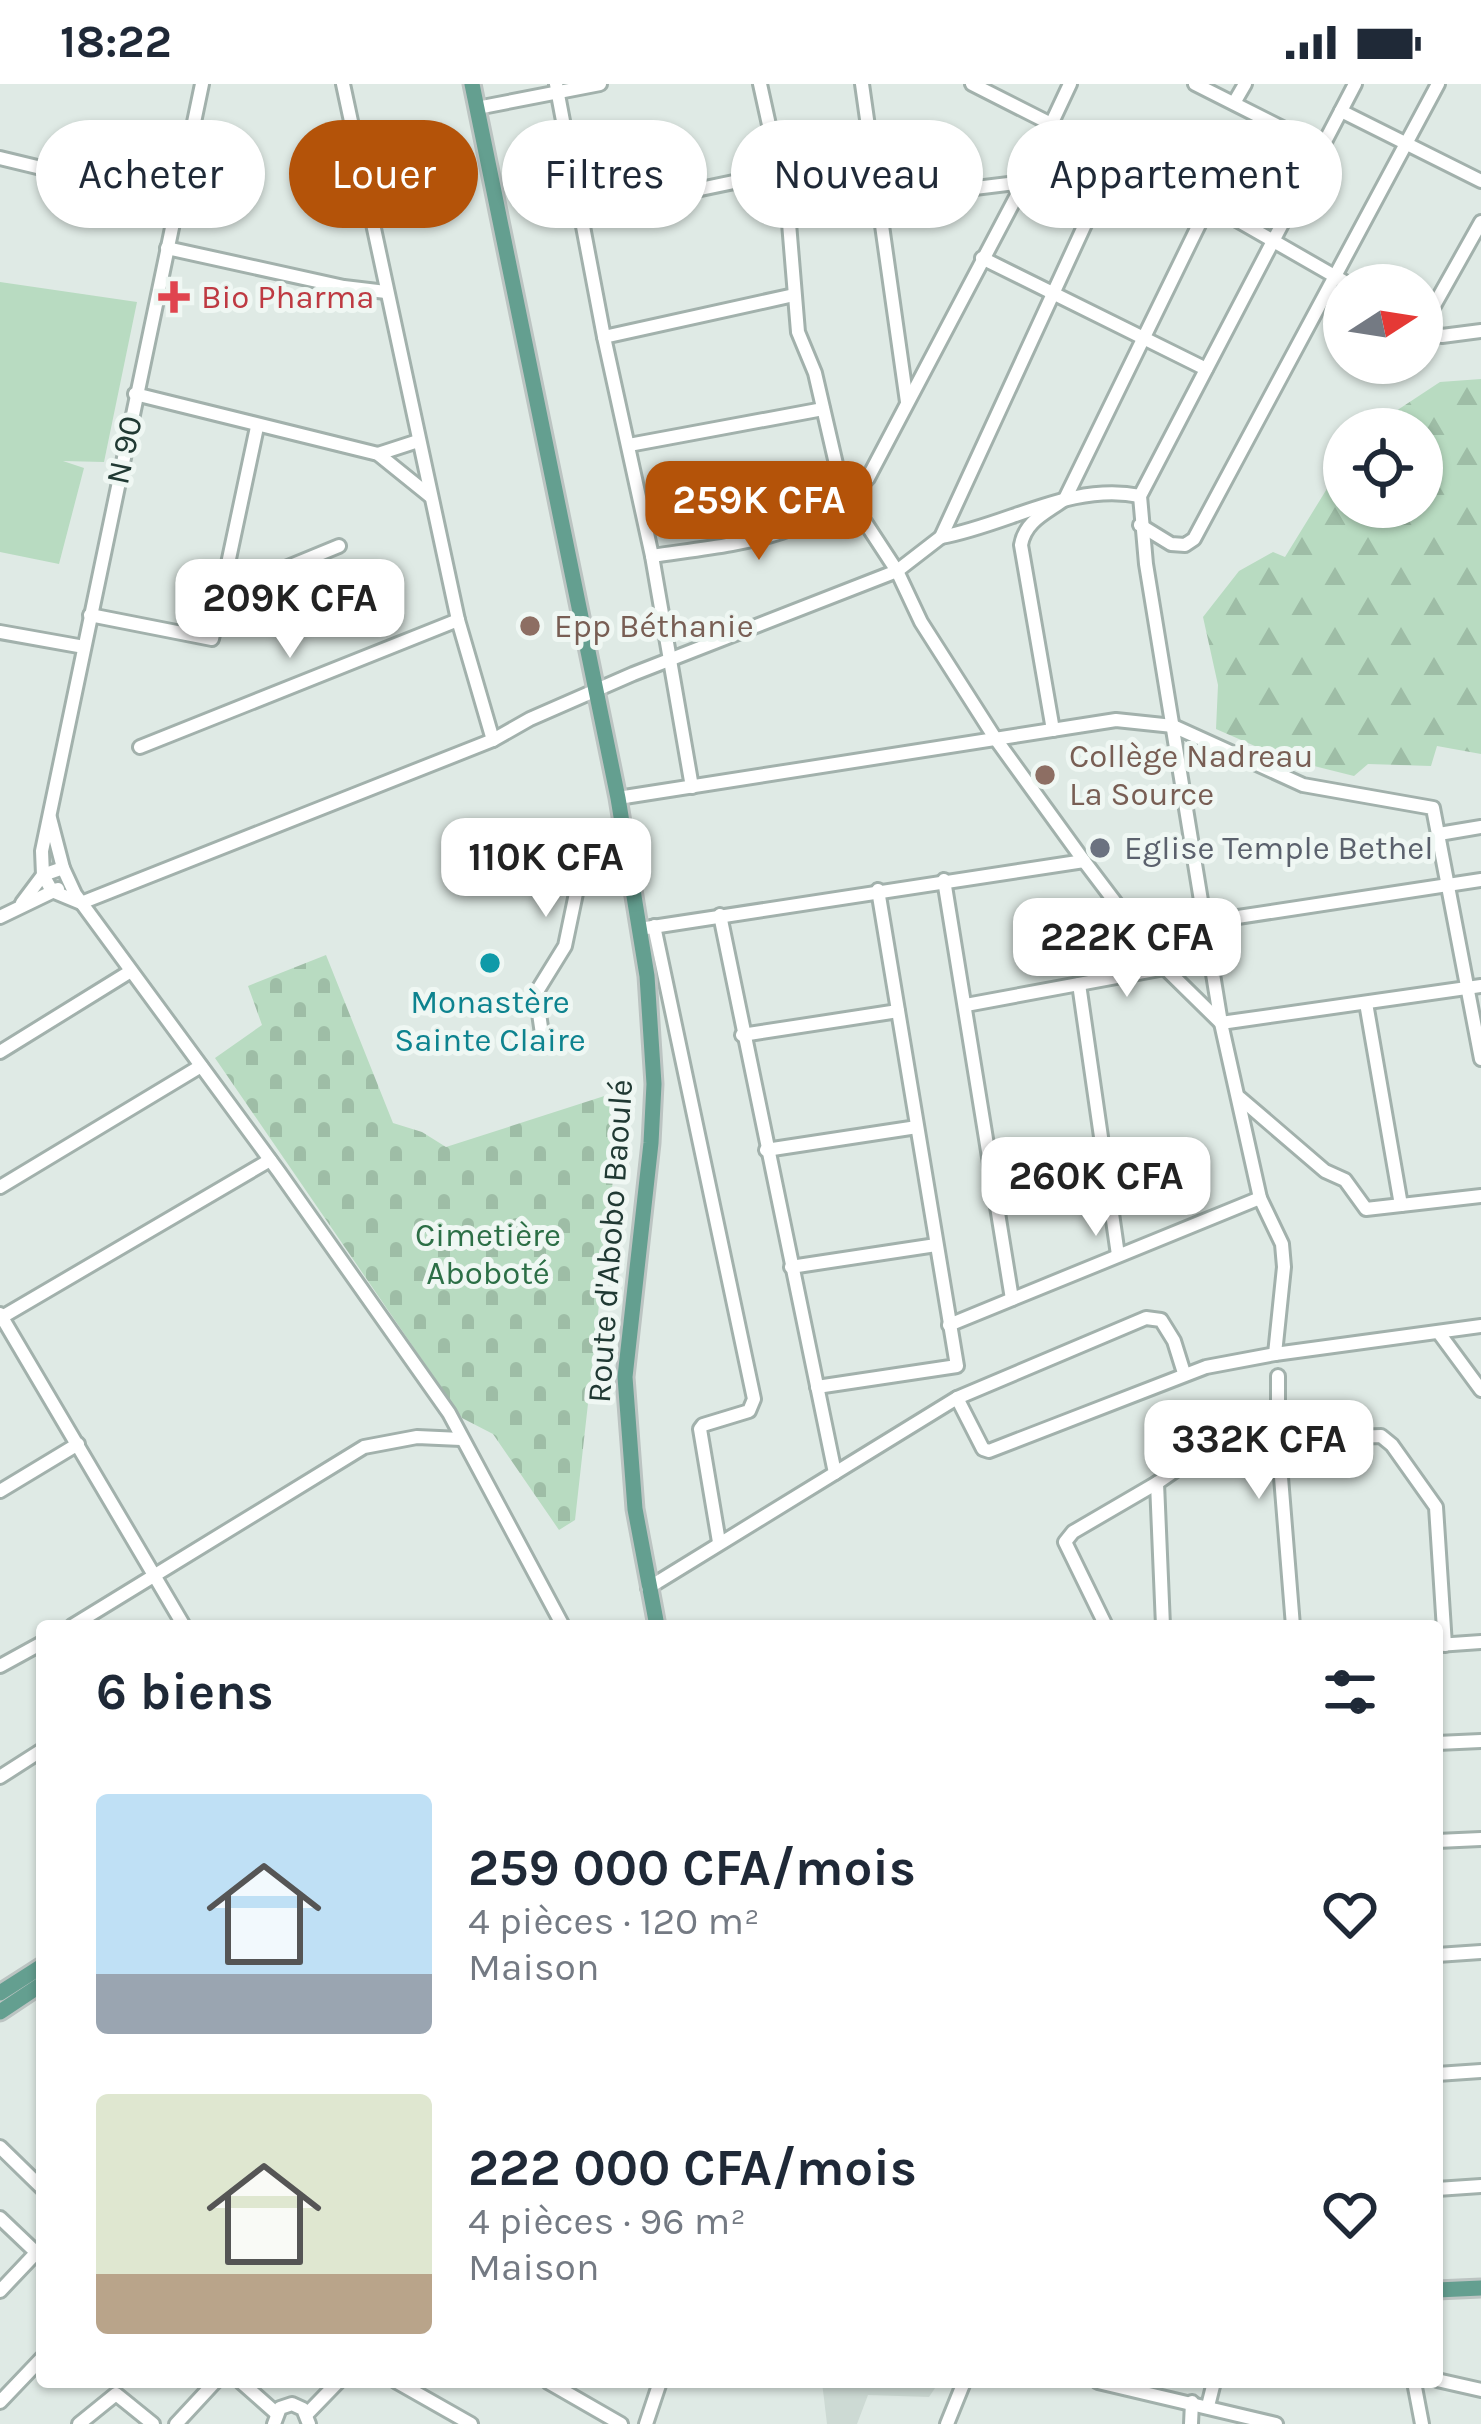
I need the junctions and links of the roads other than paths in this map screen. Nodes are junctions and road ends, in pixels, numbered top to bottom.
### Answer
1 (202, 84) edge
2 (343, 84) edge
3 (472, 84) edge
4 (600, 84) edge
5 (760, 84) edge
6 (862, 84) edge
7 (972, 84) edge
8 (1070, 84) edge
9 (1196, 84) edge
10 (1245, 84) edge
11 (1355, 84) edge
12 (1438, 84) edge
13 (557, 89) edge
14 (1234, 103) junction
15 (477, 108) junction
16 (1342, 111) junction
17 (195, 120) edge
18 (563, 120) edge
19 (767, 120) edge
20 (867, 120) edge
21 (1041, 120) edge
22 (1053, 120) edge
23 (1267, 120) edge
24 (1337, 120) edge
25 (1406, 144) junction
26 (0, 158) edge
27 (36, 167) edge
28 (1481, 182) edge
29 (1007, 213) edge
30 (1481, 222) edge
31 (172, 228) edge
32 (584, 228) edge
33 (789, 228) edge
34 (883, 228) edge
35 (1085, 228) edge
36 (1197, 228) edge
37 (1250, 228) edge
38 (1278, 228) edge
39 (1271, 240) junction
40 (167, 248) junction
41 (982, 258) junction
42 (1339, 264) edge
43 (1323, 269) edge
44 (1443, 290) edge
45 (386, 292) junction
46 (1056, 293) junction
47 (1323, 294) edge
48 (794, 295) junction
49 (1481, 332) edge
50 (1142, 336) junction
51 (1443, 336) edge
52 (604, 338) junction
53 (1206, 369) junction
54 (135, 394) junction
55 (907, 402) junction
56 (823, 409) junction
57 (257, 427) junction
58 (418, 442) junction
59 (629, 445) junction
60 (378, 454) junction
61 (430, 496) junction
62 (1140, 496) junction
63 (1065, 499) junction
64 (845, 503) junction
65 (1140, 525) junction
66 (941, 537) junction
67 (339, 546) dead end
68 (652, 556) junction
69 (897, 572) junction
70 (220, 595) junction
71 (90, 615) junction
72 (458, 620) junction
73 (0, 632) edge
74 (84, 647) junction
75 (668, 660) junction
76 (595, 693) junction
77 (1173, 726) junction
78 (1053, 730) junction
79 (995, 738) junction
80 (493, 740) junction
81 (140, 748) dead end
82 (692, 787) junction
83 (617, 797) junction
84 (50, 818) junction
85 (1481, 826) edge
86 (1439, 834) junction
87 (1084, 861) junction
88 (629, 866) junction
89 (65, 874) junction
90 (43, 875) junction
91 (944, 880) junction
92 (1481, 880) edge
93 (1449, 885) junction
94 (878, 890) junction
95 (52, 891) junction
96 (81, 903) junction
97 (22, 904) junction
98 (720, 915) junction
99 (0, 917) edge
100 (1205, 922) junction
101 (647, 928) junction
102 (1165, 968) junction
103 (131, 971) junction
104 (1079, 984) junction
105 (1475, 987) edge
106 (1366, 1003) junction
107 (965, 1005) junction
108 (898, 1011) junction
109 (1221, 1023) junction
110 (542, 1034) dead end
111 (742, 1035) junction
112 (0, 1052) edge
113 (1481, 1059) edge
114 (201, 1066) junction
115 (1238, 1096) junction
116 (917, 1127) junction
117 (766, 1150) junction
118 (270, 1160) junction
119 (0, 1186) edge
120 (1481, 1196) edge
121 (1260, 1198) junction
122 (1401, 1205) junction
123 (936, 1245) junction
124 (1118, 1255) junction
125 (791, 1267) junction
126 (1012, 1299) junction
127 (1, 1316) edge
128 (950, 1325) junction
129 (1481, 1326) edge
130 (1439, 1333) junction
131 (1275, 1354) junction
132 (957, 1366) junction
133 (1184, 1373) junction
134 (1278, 1376) dead end
135 (817, 1388) junction
136 (1481, 1390) edge
137 (960, 1397) junction
138 (461, 1438) junction
139 (1278, 1441) junction
140 (78, 1444) junction
141 (835, 1473) junction
142 (1157, 1483) junction
143 (0, 1491) edge
144 (719, 1542) junction
145 (155, 1577) junction
146 (648, 1588) junction
147 (82, 1620) edge
148 (180, 1620) edge
149 (559, 1620) edge
150 (655, 1620) edge
151 (1103, 1620) edge
152 (1163, 1620) edge
153 (1293, 1620) edge
154 (1440, 1620) edge
155 (1481, 1642) edge
156 (1443, 1645) edge
157 (36, 1646) edge
158 (0, 1666) edge
159 (1481, 1741) edge
160 (1443, 1743) edge
161 (36, 1754) edge
162 (0, 1777) edge
163 (1481, 1839) edge
164 (1443, 1841) edge
165 (1481, 1952) edge
166 (1443, 1955) edge
167 (36, 1970) edge
168 (36, 1988) edge
169 (0, 1993) edge
170 (0, 2012) edge
171 (1481, 2071) edge
172 (1443, 2074) edge
173 (0, 2147) edge
174 (36, 2182) edge
175 (1481, 2186) edge
176 (1443, 2189) edge
177 (0, 2218) edge
178 (36, 2253) edge
179 (36, 2259) edge
180 (1481, 2288) edge
181 (0, 2290) edge
182 (1443, 2290) edge
183 (36, 2364) edge
184 (1443, 2381) edge
185 (209, 2388) edge
186 (247, 2388) edge
187 (334, 2388) edge
188 (408, 2388) edge
189 (558, 2388) edge
190 (658, 2388) edge
191 (957, 2388) edge
192 (1126, 2388) edge
193 (1212, 2388) edge
194 (1415, 2388) edge
195 (1481, 2390) edge
196 (0, 2402) edge
197 (1192, 2402) junction
198 (1208, 2406) junction
199 (275, 2419) edge
200 (309, 2421) edge
201 (80, 2424) edge
202 (152, 2424) edge
203 (176, 2424) edge
204 (471, 2424) edge
205 (621, 2424) edge
206 (646, 2424) edge
207 (946, 2424) edge
208 (1191, 2424) edge
209 (1276, 2424) edge
210 (1422, 2424) edge

1 - 17 street, N 90
2 - 45 street
3 - 15 main road, Route d'Abobo Baoulé
4 - 13 street
5 - 19 street
6 - 20 street
7 - 21 street
8 - 22 street
9 - 14 street
10 - 14 street
11 - 16 street
12 - 25 street
13 - 15 street
13 - 18 street
14 - 23 street
15 - 76 main road, Route d'Abobo Baoulé
16 - 24 street
16 - 25 street
25 - 28 street
25 - 42 street
26 - 27 street
29 - 41 street
30 - 44 street
31 - 40 street, N 90
32 - 52 street
33 - 48 street
34 - 55 street
35 - 46 street
36 - 50 street
37 - 39 street
38 - 39 street
39 - 43 street
39 - 53 street
40 - 45 street
40 - 54 street, N 90
41 - 46 street
41 - 55 street
45 - 58 street
46 - 50 street
46 - 66 street
47 - 65 street
48 - 52 street
48 - 56 street
49 - 51 street
50 - 53 street
50 - 63 street
52 - 59 street
53 - 62 street
54 - 57 street
54 - 71 street, N 90
55 - 64 street
56 - 59 street
56 - 64 street
57 - 60 street
57 - 70 street
58 - 60 street
58 - 61 street
59 - 68 street
60 - 61 street
61 - 72 street
62 - 63 street
62 - 65 street
63 - 66 street
63 - 78 street
64 - 68 street
64 - 69 street
65 - 77 street
66 - 69 street
67 - 70 street
68 - 75 street
69 - 75 street
69 - 79 street
70 - 71 street
71 - 74 street, N 90
72 - 80 street
72 - 81 street
73 - 74 street
74 - 84 street, N 90
75 - 76 street
75 - 82 street
76 - 80 street
76 - 83 main road, Route d'Abobo Baoulé
77 - 78 street
77 - 86 street
77 - 100 street
78 - 79 street
79 - 82 street
79 - 87 street
80 - 96 street
82 - 83 street
83 - 88 main road, Route d'Abobo Baoulé
84 - 89 street, N 90
84 - 90 street, N 90
85 - 86 street
86 - 93 street
87 - 91 street
87 - 102 street
88 - 101 main road, Route d'Abobo Baoulé
88 - 110 street
89 - 90 street
89 - 95 street
89 - 96 street, N 90
90 - 95 street
90 - 97 street
91 - 94 street
91 - 107 street
92 - 93 street
93 - 100 street
93 - 105 street
94 - 98 street
94 - 108 street
95 - 96 street
95 - 97 street
96 - 103 street, N 90
97 - 99 street
98 - 101 street
98 - 111 street
100 - 109 street
101 - 144 street
101 - 146 main road, Route d'Abobo Baoulé
102 - 104 street
102 - 109 street
103 - 112 street
103 - 114 street, N 90
104 - 107 street
104 - 124 street
105 - 106 street
105 - 113 street
106 - 109 street
106 - 122 street
107 - 126 street
108 - 111 street
108 - 116 street
109 - 115 street
111 - 117 street
114 - 118 street, N 90
114 - 119 street
115 - 121 street
115 - 122 street
116 - 117 street
116 - 123 street
117 - 125 street
118 - 127 street
118 - 138 street, N 90
120 - 122 street
121 - 124 street
121 - 131 street
123 - 125 street
123 - 128 street
124 - 126 street
125 - 135 street
126 - 128 street
127 - 140 street
128 - 132 street
129 - 130 street
130 - 131 street
130 - 136 street
131 - 133 street
132 - 135 street
132 - 137 street
133 - 137 street
133 - 137 street
134 - 139 street
135 - 141 street
137 - 141 street
138 - 145 street
138 - 149 street, N 90
139 - 142 street
139 - 153 street
139 - 154 street
140 - 143 street
140 - 145 street
141 - 144 street
142 - 151 street
142 - 152 street
144 - 146 street
145 - 147 street
145 - 148 street
146 - 150 main road, Route d'Abobo Baoulé
155 - 156 street
157 - 158 street
159 - 160 street
161 - 162 street
163 - 164 street
165 - 166 street
167 - 169 main road
168 - 170 main road
171 - 172 street
173 - 174 street
175 - 176 street
177 - 178 street
179 - 181 street
180 - 182 main road
183 - 196 street
184 - 195 street
185 - 203 street
186 - 199 street
187 - 200 street
188 - 204 street
189 - 205 street
190 - 206 street
191 - 207 street
192 - 197 street
193 - 198 street
194 - 210 street
197 - 198 street
197 - 208 street
198 - 209 street
199 - 200 street
201 - 202 street

